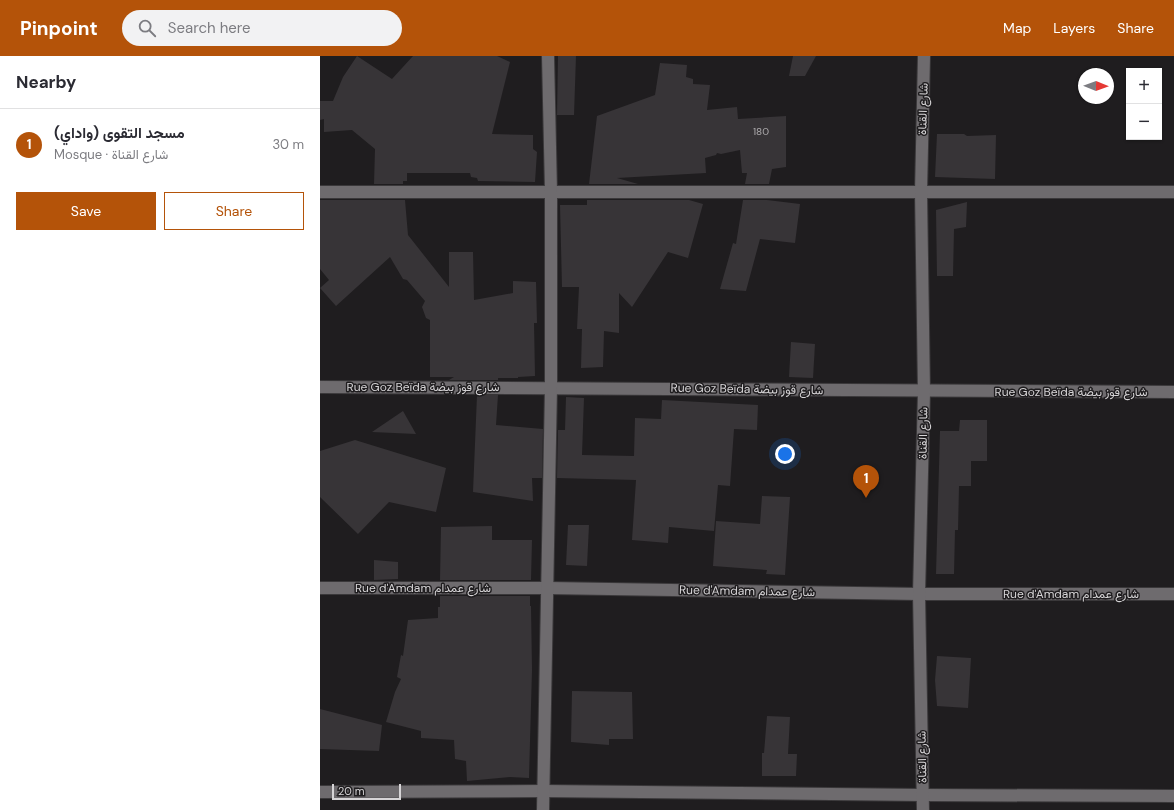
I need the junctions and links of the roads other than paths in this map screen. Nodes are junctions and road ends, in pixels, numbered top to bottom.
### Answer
1 (548, 56) edge
2 (924, 56) edge
3 (320, 192) edge
4 (550, 192) junction
5 (921, 192) junction
6 (1174, 192) edge
7 (320, 387) edge
8 (551, 387) junction
9 (924, 392) junction
10 (1174, 392) edge
11 (320, 588) edge
12 (548, 588) junction
13 (919, 594) junction
14 (1174, 594) edge
15 (543, 791) junction
16 (320, 792) edge
17 (923, 795) junction
18 (1174, 796) edge
19 (543, 810) edge
20 (923, 810) edge

1 - 4 street
2 - 5 street, شارع القناة
3 - 4 street
4 - 5 street
4 - 8 street
5 - 6 street
5 - 9 street, شارع القناة
7 - 8 street, Rue Goz Beïda شارع قوز بيضة
8 - 9 street, Rue Goz Beïda شارع قوز بيضة
8 - 12 street
9 - 10 street, Rue Goz Beïda شارع قوز بيضة
9 - 13 street, شارع القناة
11 - 12 street, Rue d'Amdam شارع عمدام
12 - 13 street, Rue d'Amdam شارع عمدام
12 - 15 street
13 - 14 street, Rue d'Amdam شارع عمدام
13 - 17 street, شارع القناة
15 - 16 street
15 - 17 street
15 - 19 street
17 - 18 street
17 - 20 street, شارع القناة

